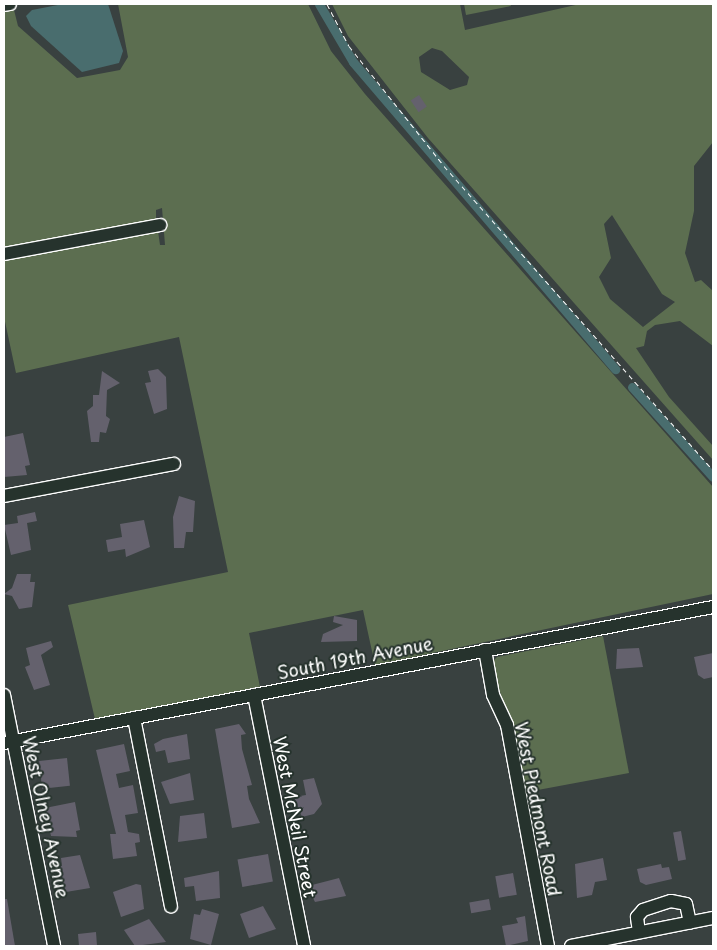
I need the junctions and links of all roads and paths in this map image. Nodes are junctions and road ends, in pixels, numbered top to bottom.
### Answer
1 (10, 4) edge
2 (327, 4) edge
3 (4, 5) edge
4 (160, 225) dead end
5 (4, 254) edge
6 (174, 464) dead end
7 (713, 470) edge
8 (4, 496) edge
9 (713, 607) edge
10 (485, 650) junction
11 (4, 695) edge
12 (254, 695) junction
13 (134, 718) junction
14 (9, 742) edge
15 (172, 906) dead end
16 (713, 918) edge
17 (690, 923) junction
18 (639, 932) junction
19 (54, 946) edge
20 (304, 946) edge
21 (548, 946) edge
22 (570, 946) edge

1 - 3 street
2 - 7 path
4 - 5 street
6 - 8 street
9 - 10 street, South 19th Avenue
10 - 12 street, South 19th Avenue
10 - 21 street, West Piedmont Road
11 - 14 street, West Olney Avenue
12 - 13 street, South 19th Avenue
12 - 20 street, West McNeil Street
13 - 14 street, South 19th Avenue
13 - 15 street
14 - 19 street, West Olney Avenue
16 - 17 street
17 - 18 street
17 - 18 street
18 - 22 street

